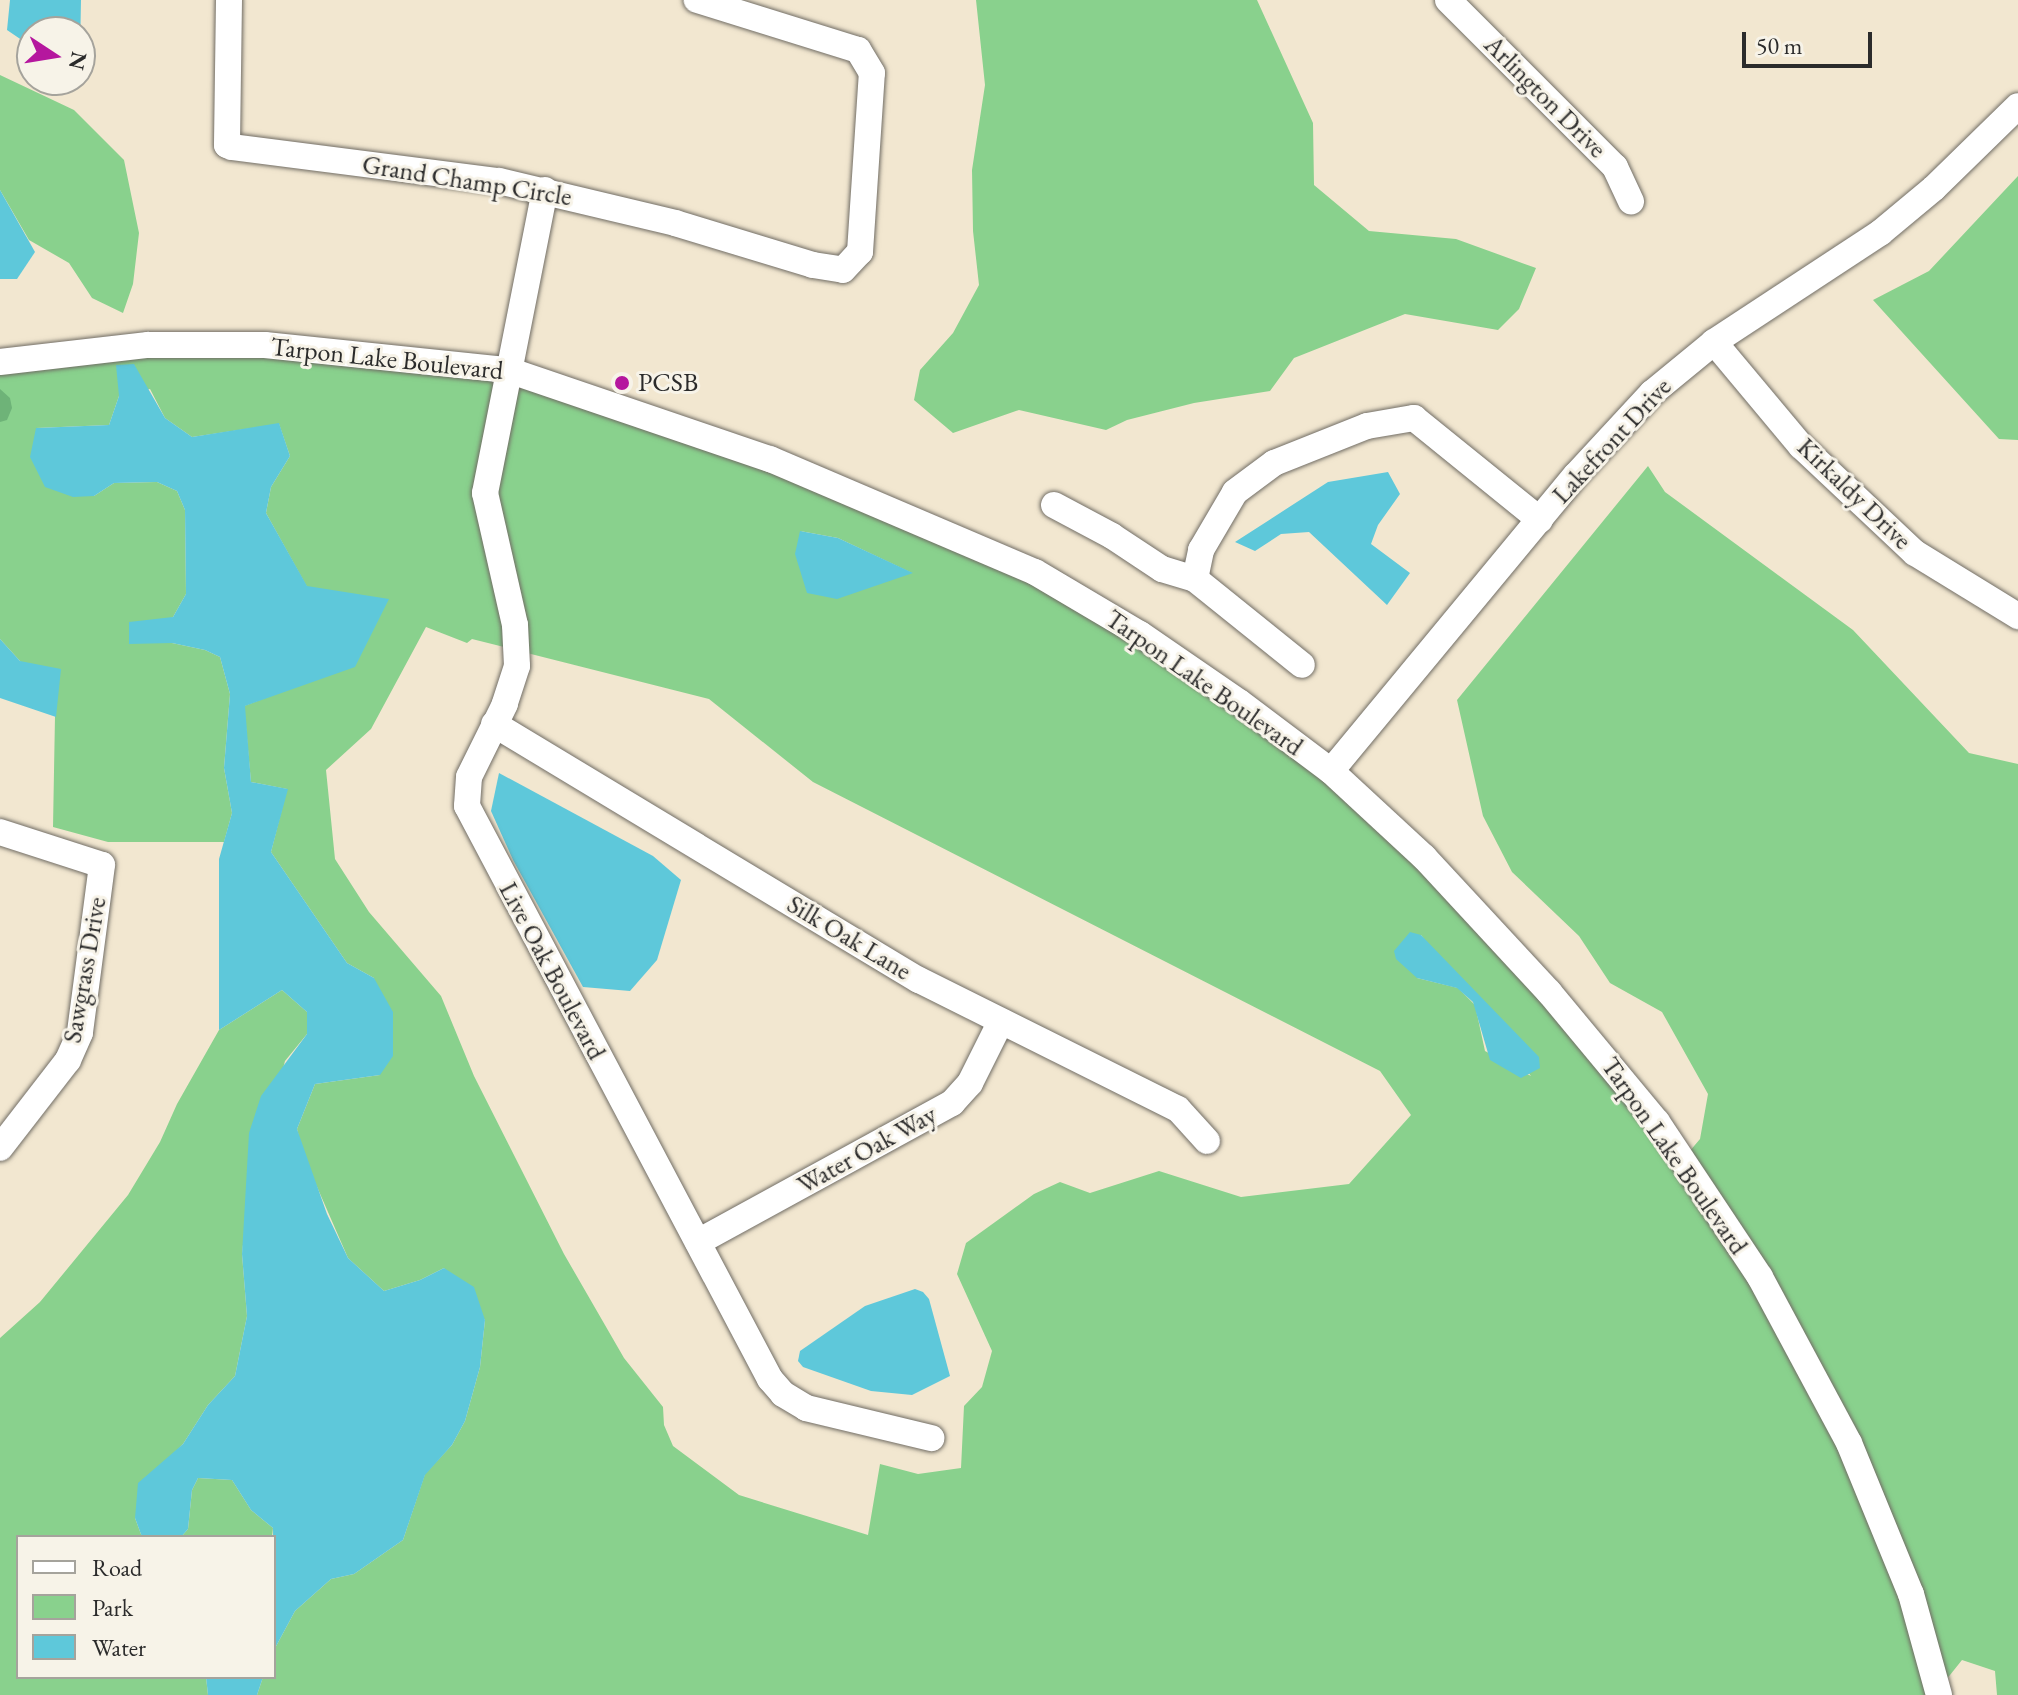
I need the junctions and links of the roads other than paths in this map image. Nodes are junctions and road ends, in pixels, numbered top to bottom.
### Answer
1 (229, 0) edge
2 (697, 0) edge
3 (1448, 0) edge
4 (2018, 106) edge
5 (545, 190) junction
6 (1631, 201) dead end
7 (1714, 342) junction
8 (0, 362) edge
9 (508, 370) junction
10 (1054, 505) dead end
11 (1540, 520) junction
12 (1195, 579) junction
13 (2018, 616) edge
14 (1302, 665) dead end
15 (494, 724) junction
16 (1331, 771) junction
17 (0, 832) edge
18 (1001, 1021) junction
19 (1207, 1141) dead end
20 (0, 1148) edge
21 (698, 1242) junction
22 (931, 1438) dead end
23 (1939, 1695) edge

1 - 5 street, Grand Champ Circle
2 - 5 street, Grand Champ Circle
3 - 6 street, Arlington Drive
4 - 7 street, Lakefront Drive
5 - 9 street, Live Oak Boulevard
7 - 11 street, Lakefront Drive
7 - 13 street, Kirkaldy Drive
8 - 9 street, Tarpon Lake Boulevard
9 - 15 street, Live Oak Boulevard
9 - 16 street, Tarpon Lake Boulevard
10 - 12 street
11 - 12 street
11 - 16 street, Lakefront Drive
12 - 14 street
15 - 18 street, Silk Oak Lane
15 - 21 street, Live Oak Boulevard
16 - 23 street, Tarpon Lake Boulevard
17 - 20 street, Sawgrass Drive
18 - 19 street, Silk Oak Lane
18 - 21 street, Water Oak Way
21 - 22 street, Live Oak Boulevard

